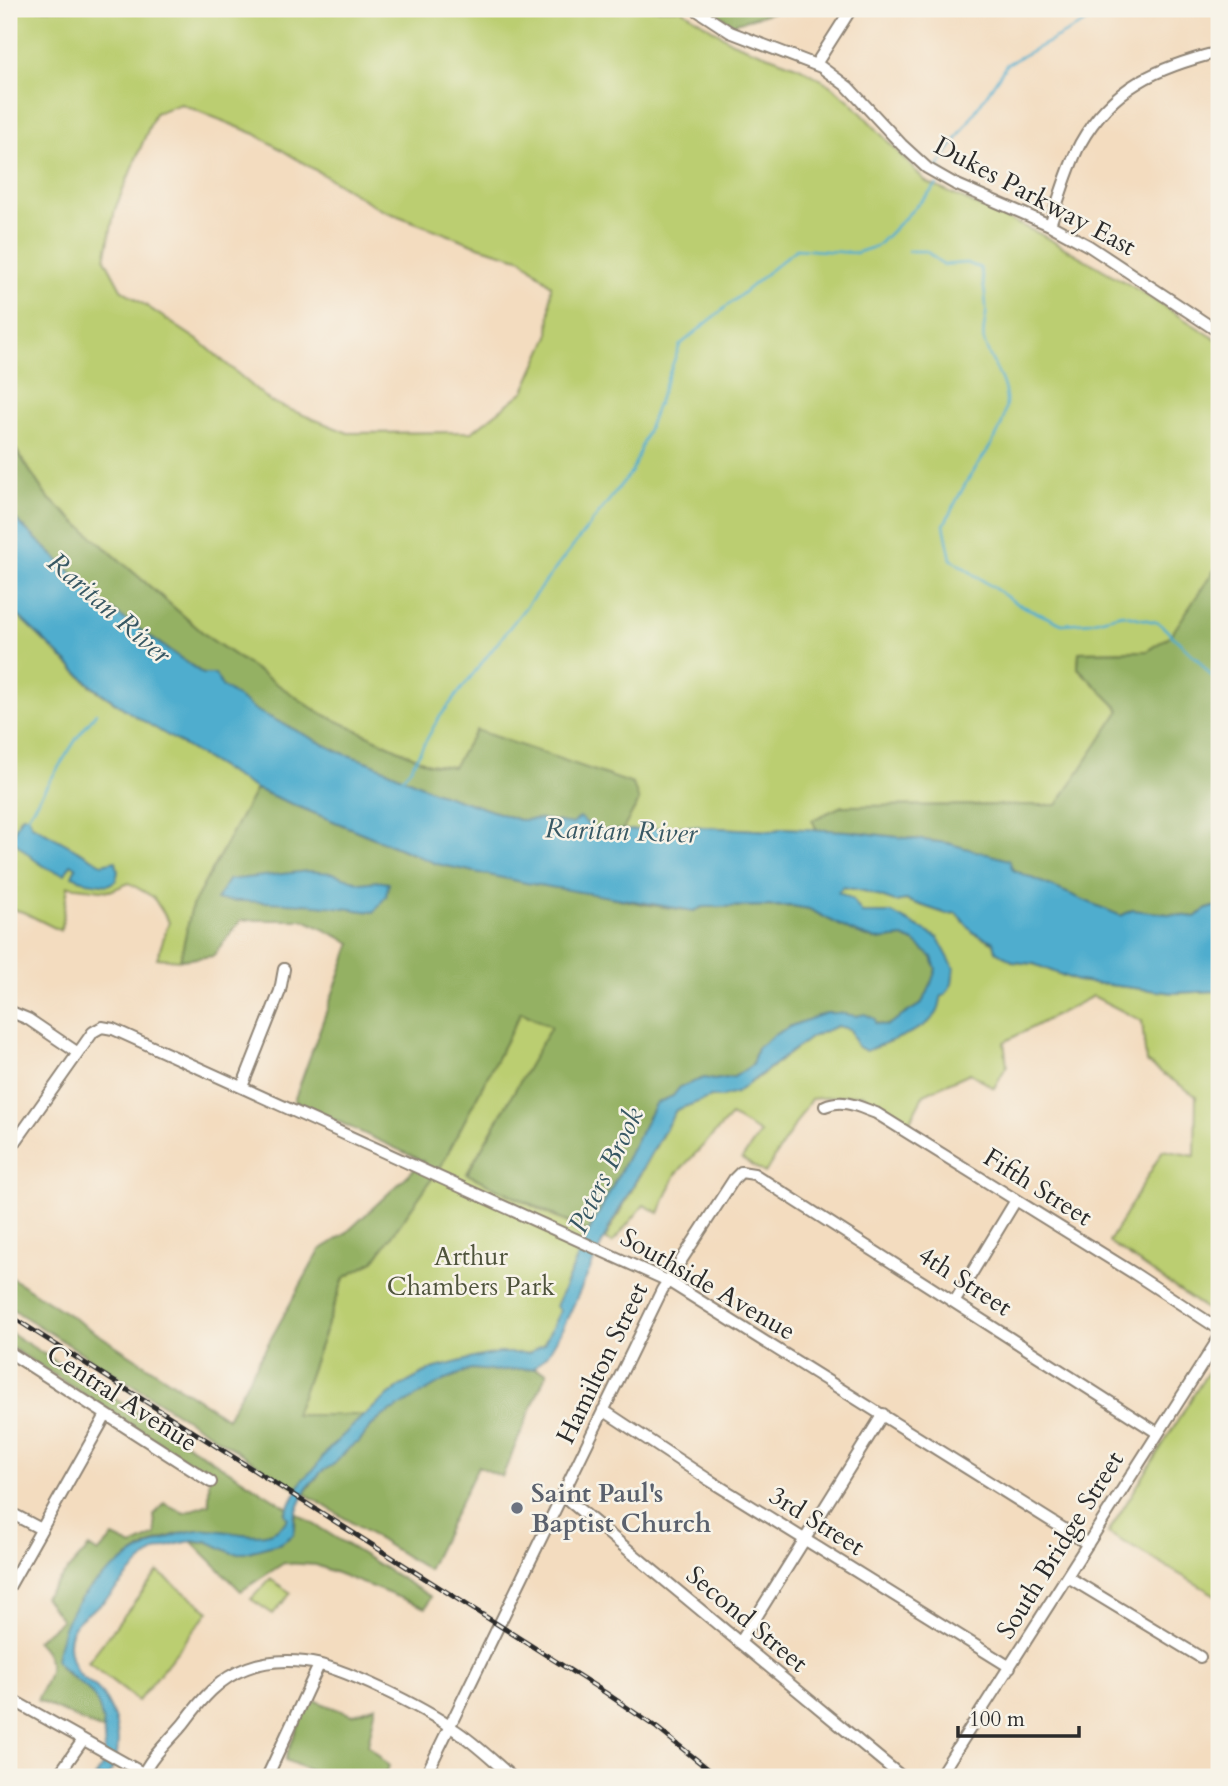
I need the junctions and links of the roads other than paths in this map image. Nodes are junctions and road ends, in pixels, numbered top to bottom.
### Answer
1 (695, 9) edge
2 (851, 9) edge
3 (1219, 52) edge
4 (816, 64) junction
5 (1050, 225) junction
6 (1219, 332) edge
7 (284, 969) dead end
8 (9, 1011) edge
9 (78, 1053) junction
10 (242, 1087) junction
11 (825, 1106) dead end
12 (9, 1128) edge
13 (20, 1136) junction
14 (9, 1151) edge
15 (746, 1171) joint
16 (1016, 1200) junction
17 (668, 1281) junction
18 (955, 1301) junction
19 (1219, 1329) edge
20 (1219, 1338) edge
21 (9, 1352) edge
22 (603, 1410) junction
23 (883, 1414) junction
24 (106, 1415) junction
25 (1158, 1433) junction
26 (211, 1482) dead end
27 (562, 1495) junction
28 (9, 1513) edge
29 (41, 1530) junction
30 (805, 1540) junction
31 (1088, 1544) junction
32 (1068, 1577) junction
33 (9, 1587) edge
34 (740, 1643) junction
35 (1200, 1657) dead end
36 (319, 1665) junction
37 (1010, 1667) junction
38 (9, 1698) edge
39 (449, 1726) junction
40 (83, 1740) junction
41 (145, 1776) edge
42 (57, 1777) edge
43 (267, 1777) edge
44 (425, 1777) edge
45 (512, 1777) edge
46 (902, 1777) edge
47 (939, 1777) edge

1 - 4 street, Dukes Parkway East
2 - 4 street
3 - 5 street
4 - 5 street, Dukes Parkway East
5 - 6 street, Dukes Parkway East
7 - 10 street
8 - 9 street
9 - 10 street, Southside Avenue
9 - 13 street
10 - 17 street, Southside Avenue
11 - 16 street, Fifth Street
12 - 13 street
13 - 14 street
15 - 17 street, Hamilton Street
15 - 18 street, 4th Street
16 - 18 street
16 - 19 street, Fifth Street
17 - 22 street, Hamilton Street
17 - 23 street, Southside Avenue
18 - 25 street, 4th Street
20 - 25 street, South Bridge Street
21 - 24 street, Central Avenue
22 - 27 street, Hamilton Street
22 - 30 street, 3rd Street
23 - 30 street
23 - 31 street, Southside Avenue
24 - 26 street, Central Avenue
24 - 29 street
25 - 31 street, South Bridge Street
27 - 34 street, Second Street
27 - 39 street, Hamilton Street
28 - 29 street
29 - 33 street
30 - 34 street
30 - 37 street, 3rd Street
31 - 32 street, South Bridge Street
32 - 35 street
32 - 37 street, South Bridge Street
34 - 46 street, Second Street
36 - 39 street
36 - 41 street
36 - 43 street
37 - 47 street, South Bridge Street
38 - 40 street
39 - 44 street, Hamilton Street
39 - 45 street
40 - 41 street
40 - 42 street

